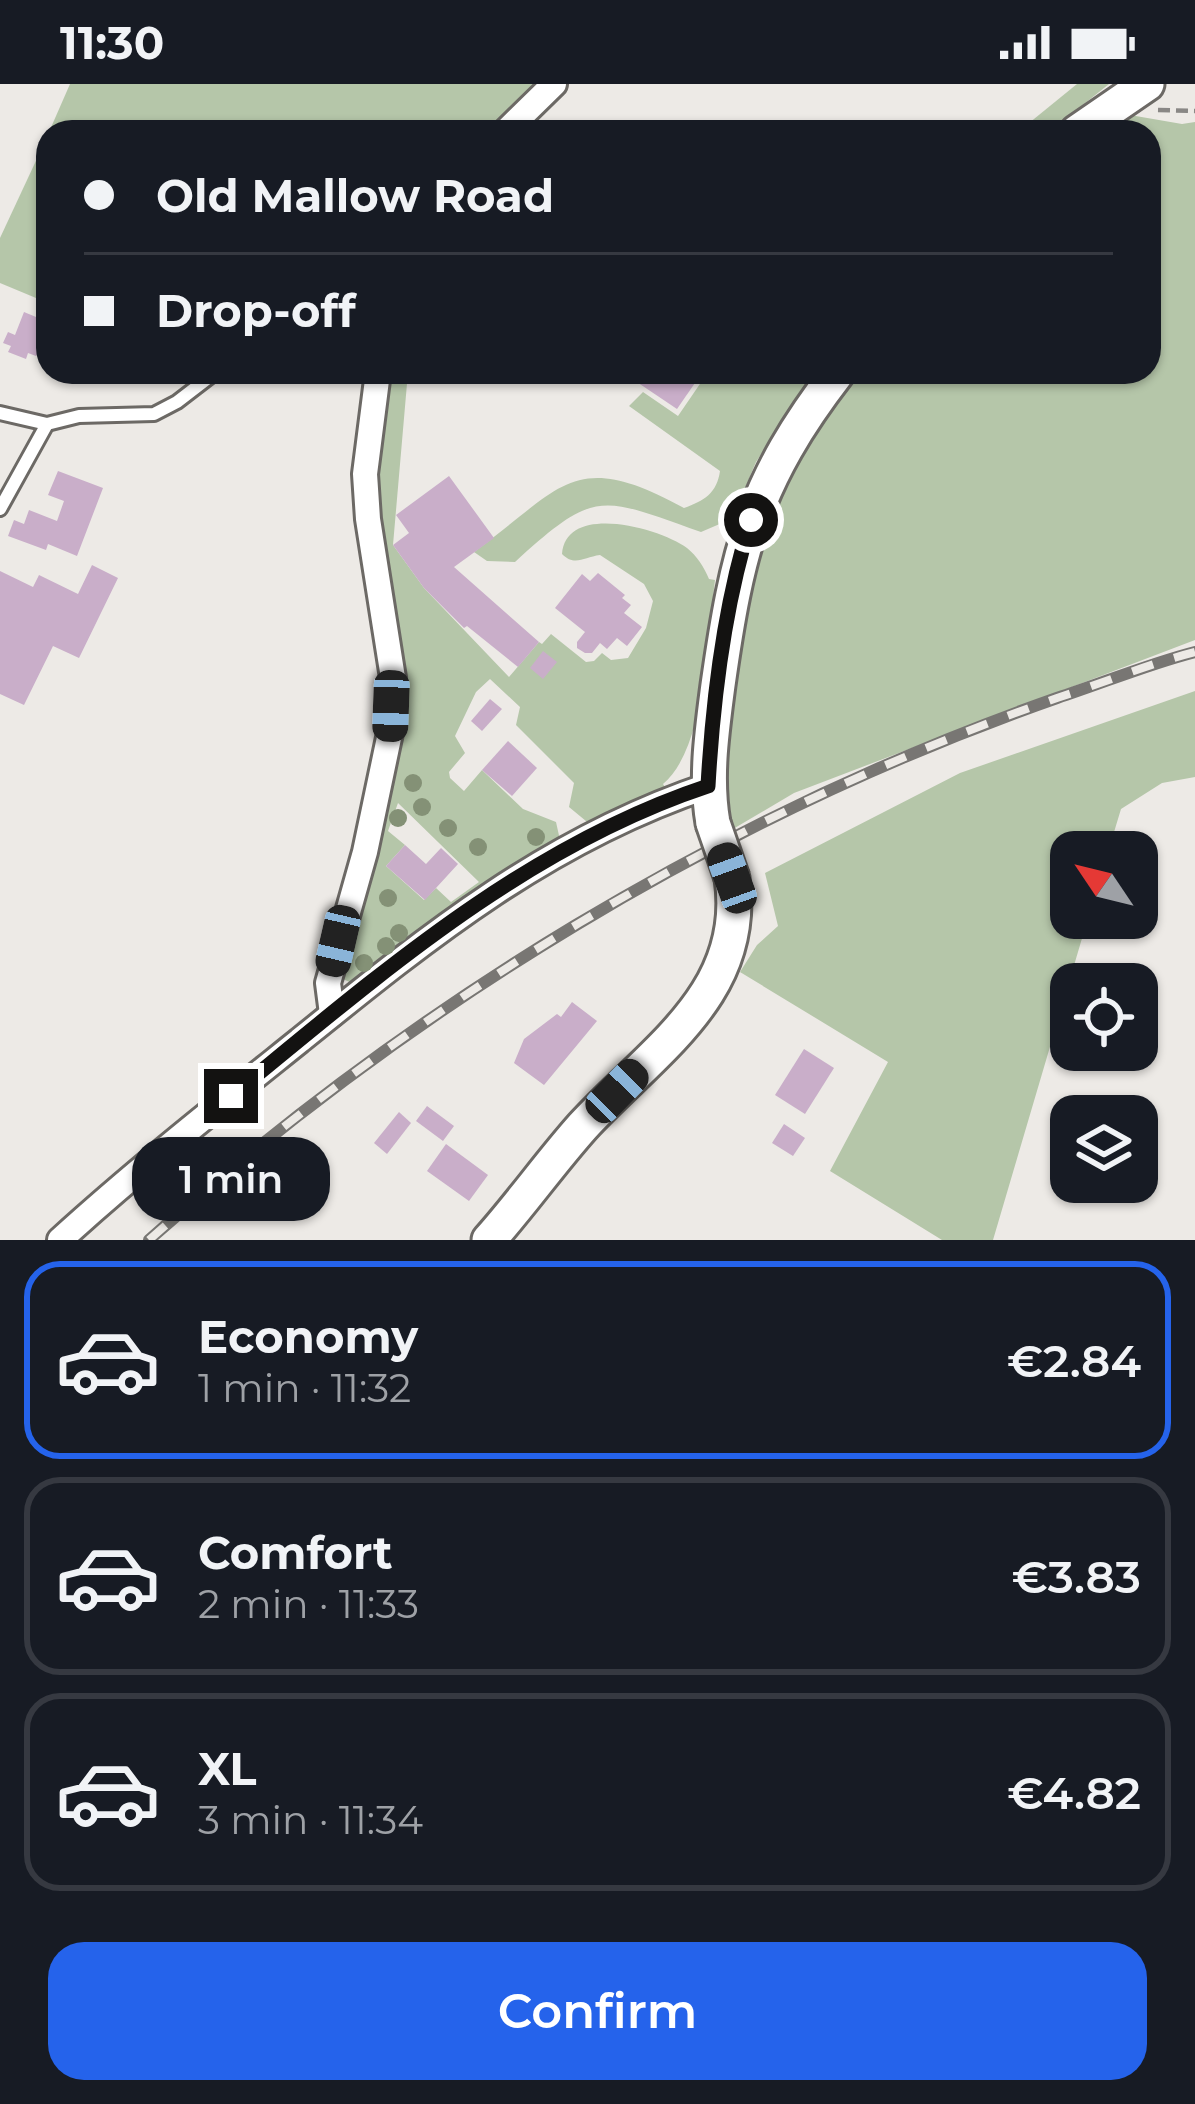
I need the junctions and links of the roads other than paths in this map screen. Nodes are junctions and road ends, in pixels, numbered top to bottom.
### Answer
1 (554, 84) edge
2 (1154, 98) edge
3 (517, 120) edge
4 (1104, 120) edge
5 (200, 384) edge
6 (376, 384) edge
7 (830, 384) edge
8 (0, 413) edge
9 (47, 424) junction
10 (0, 509) edge
11 (708, 786) junction
12 (332, 1014) junction
13 (60, 1240) edge
14 (489, 1240) edge

1 - 3 street
2 - 4 street
5 - 9 lane
6 - 12 street
7 - 11 street
8 - 9 lane
9 - 10 lane
11 - 12 street
11 - 14 street, bridge
12 - 13 street

